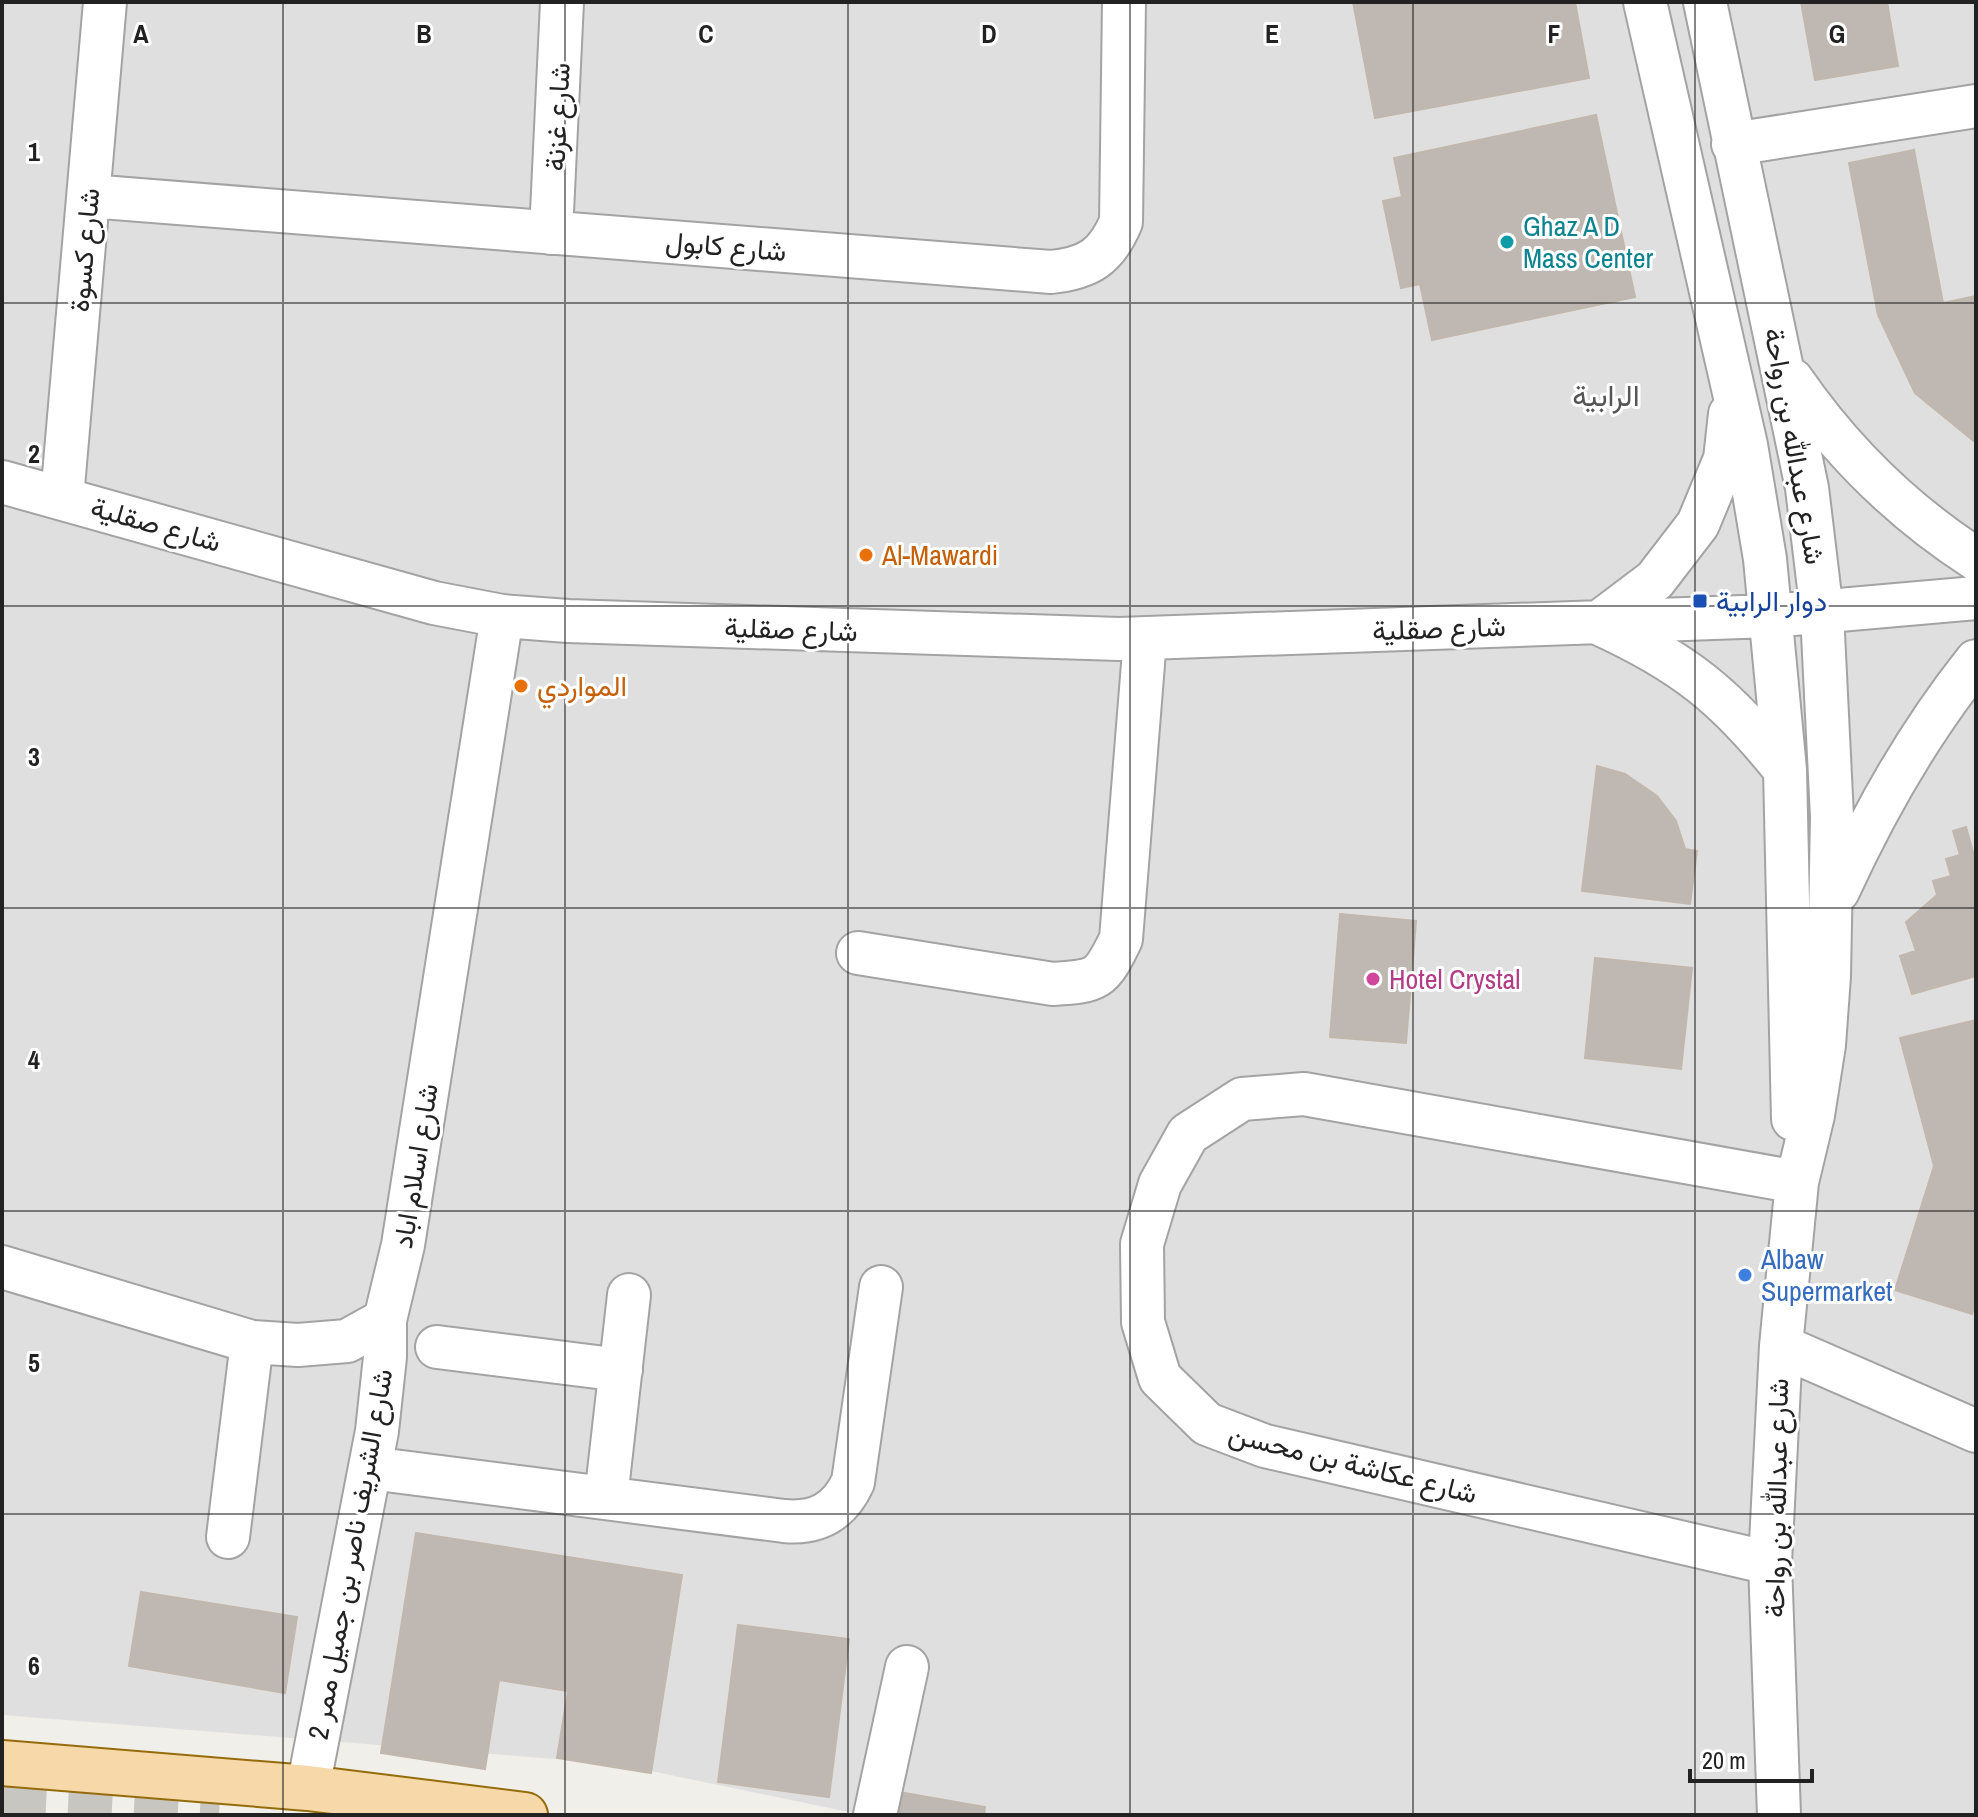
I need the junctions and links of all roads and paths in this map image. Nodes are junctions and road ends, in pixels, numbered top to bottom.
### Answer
1 (105, 2) edge
2 (562, 2) edge
3 (1124, 2) edge
4 (1645, 2) edge
5 (1705, 2) edge
6 (1976, 106) edge
7 (1733, 144) junction
8 (89, 196) junction
9 (551, 233) junction
10 (1783, 367) junction
11 (1733, 389) junction
12 (2, 482) edge
13 (62, 498) junction
14 (1976, 559) edge
15 (1976, 598) edge
16 (1822, 613) junction
17 (502, 616) junction
18 (1770, 616) junction
19 (1598, 623) junction
20 (1145, 639) junction
21 (1976, 661) edge
22 (1785, 770) junction
23 (1831, 907) junction
24 (858, 953) dead end
25 (1797, 1182) junction
26 (2, 1267) edge
27 (881, 1287) dead end
28 (629, 1295) dead end
29 (385, 1320) junction
30 (252, 1342) junction
31 (1781, 1346) junction
32 (437, 1347) dead end
33 (621, 1370) junction
34 (1976, 1431) edge
35 (370, 1468) junction
36 (606, 1498) junction
37 (228, 1537) dead end
38 (1770, 1563) junction
39 (907, 1667) dead end
40 (2, 1763) edge
41 (308, 1788) junction
42 (525, 1815) edge
43 (875, 1815) edge
44 (1779, 1815) edge

1 - 8 street, شارع كسوة
2 - 9 street, شارع غزنة
3 - 9 street, شارع كابول
4 - 11 street, شارع عبدالله بن رواحة
5 - 7 street, شارع عبدالله بن رواحة
6 - 7 street
7 - 10 street, شارع عبدالله بن رواحة
8 - 9 street, شارع كابول
8 - 13 street, شارع كسوة
10 - 14 street
10 - 16 street, شارع عبدالله بن رواحة
11 - 18 street, شارع عبدالله بن رواحة
11 - 19 street
12 - 13 street, شارع صقلية
13 - 17 street, شارع صقلية
15 - 16 street, شارع صقلية
16 - 18 street, شارع صقلية
16 - 23 street, شارع عبدالله بن رواحة
17 - 20 street, شارع صقلية
17 - 29 street, شارع اسلام اباد
18 - 19 street, شارع صقلية
18 - 22 street, شارع عبدالله بن رواحة
19 - 20 street, شارع صقلية
19 - 22 street, شارع صقلية
20 - 24 street
21 - 23 street
22 - 25 street, شارع عبدالله بن رواحة
23 - 25 street, شارع عبدالله بن رواحة
25 - 31 street, شارع عبدالله بن رواحة
25 - 38 street, شارع عكاشة بن محسن
26 - 30 street
27 - 36 street
28 - 33 street
29 - 30 street
29 - 35 street, شارع الشريف ناصر بن جميل ممر 2
30 - 37 street
31 - 34 street
31 - 38 street, شارع عبدالله بن رواحة
32 - 33 street
33 - 36 street
35 - 36 street
35 - 41 street, شارع الشريف ناصر بن جميل ممر 2
38 - 44 street, شارع عبدالله بن رواحة
39 - 43 street
40 - 41 main road
41 - 42 main road

